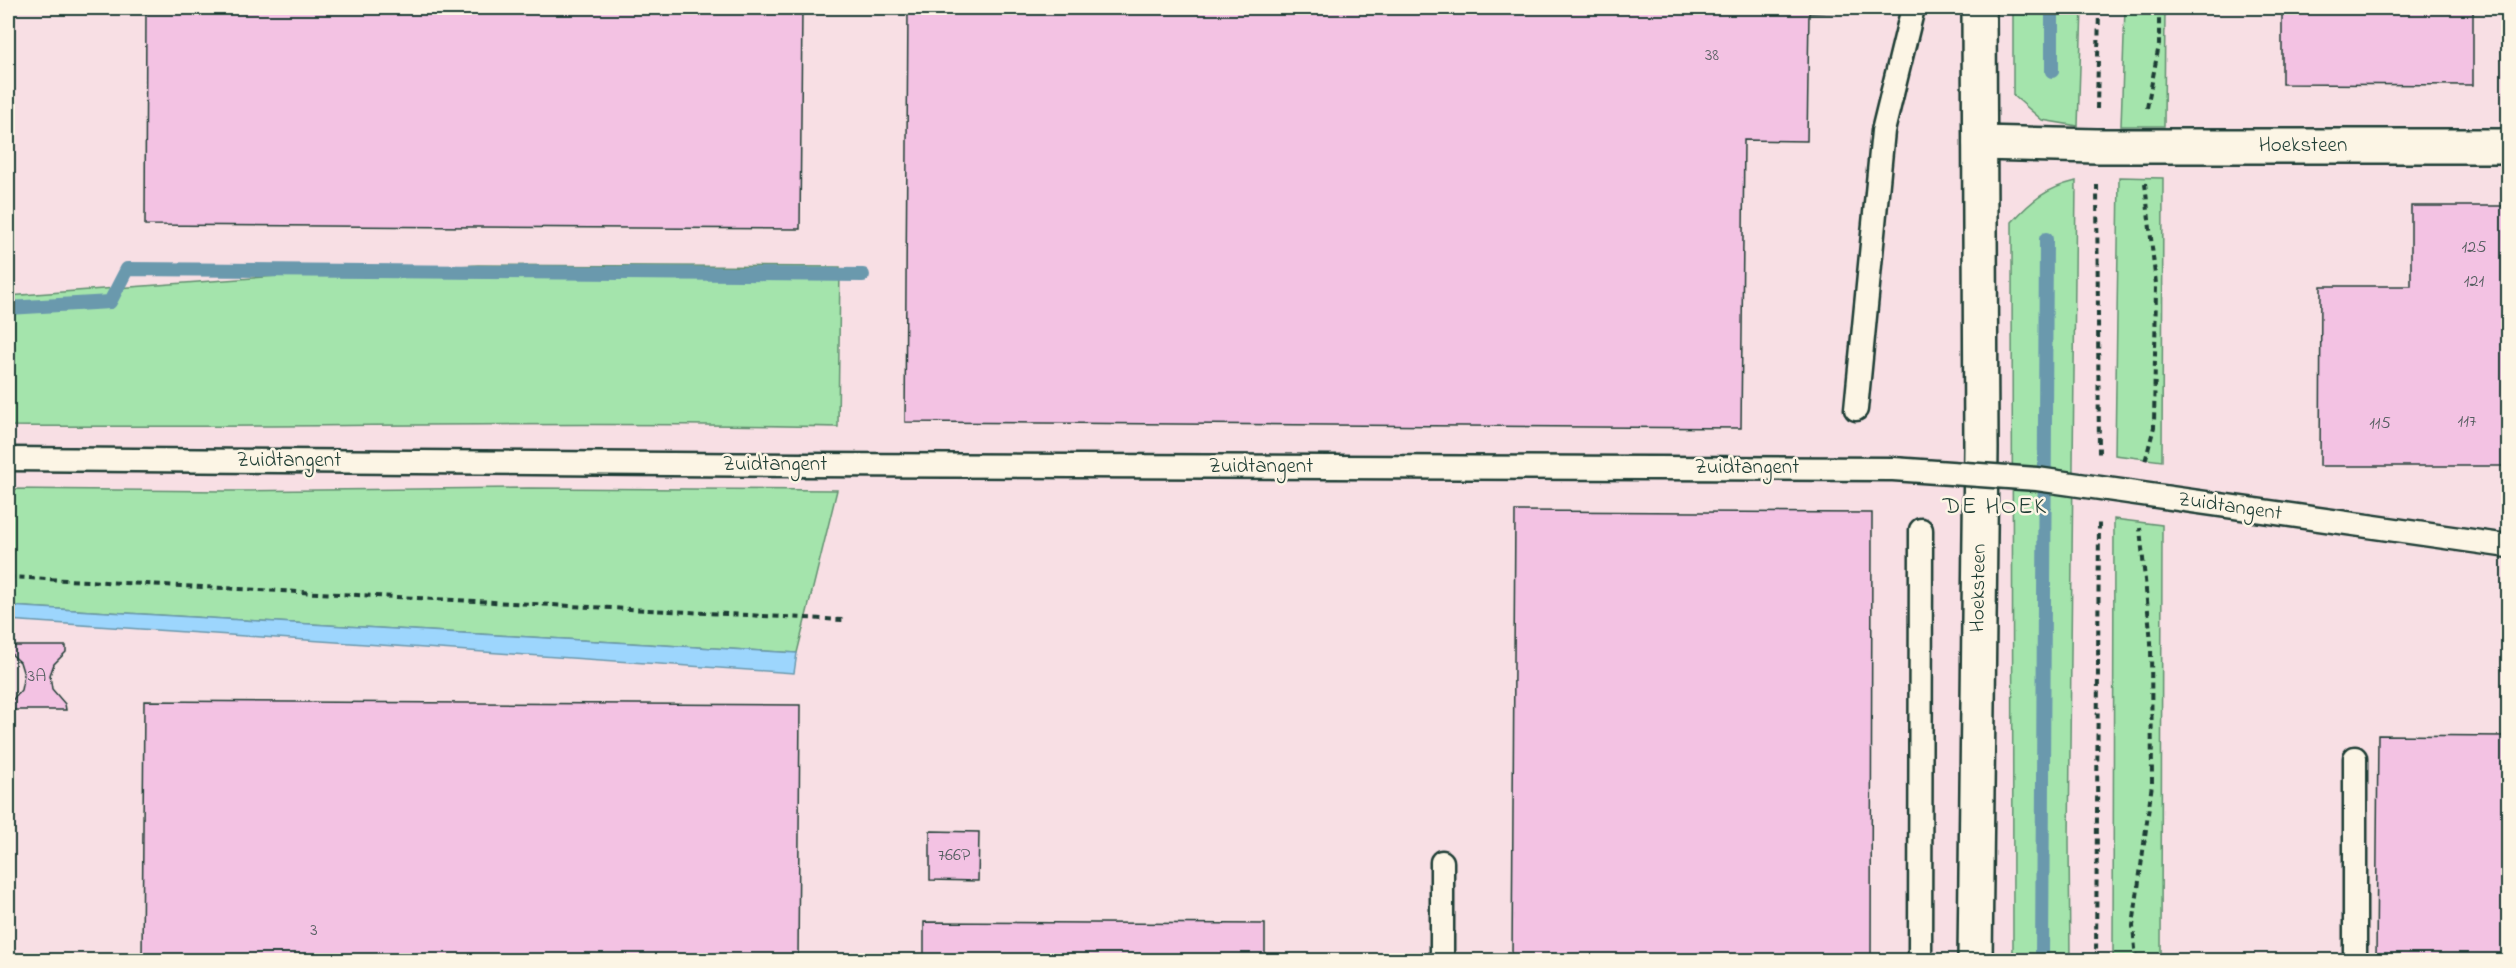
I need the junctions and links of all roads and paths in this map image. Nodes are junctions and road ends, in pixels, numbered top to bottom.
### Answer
1 (1913, 8) edge
2 (1979, 8) edge
3 (2099, 8) edge
4 (1980, 143) junction
5 (2097, 146) junction
6 (2508, 146) edge
7 (1856, 409) dead end
8 (8, 459) edge
9 (2099, 466) dead end
10 (2099, 513) dead end
11 (1921, 530) dead end
12 (2508, 546) edge
13 (8, 577) edge
14 (843, 620) dead end
15 (2355, 758) dead end
16 (1442, 862) dead end
17 (1442, 960) edge
18 (1920, 960) edge
19 (1975, 960) edge
20 (2096, 960) edge
21 (2355, 960) edge

1 - 7 lane
2 - 4 street, Hoeksteen
3 - 5 path
4 - 5 street, Hoeksteen
4 - 19 street, Hoeksteen
5 - 6 street, Hoeksteen
5 - 9 path
8 - 12 lane, Zuidtangent, bridge
10 - 20 path
11 - 18 lane
13 - 14 path
15 - 21 lane
16 - 17 lane

